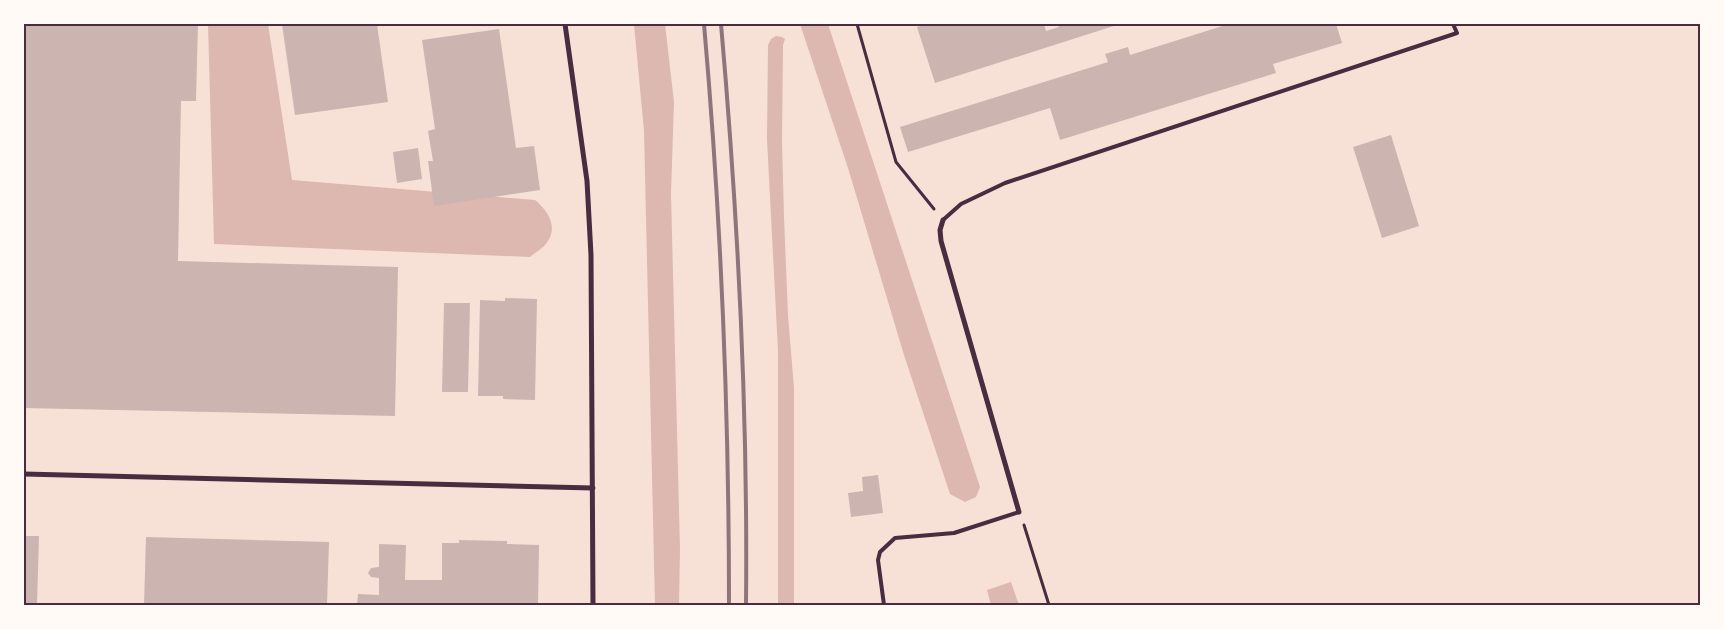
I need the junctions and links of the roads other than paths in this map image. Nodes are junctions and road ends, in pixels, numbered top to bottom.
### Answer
1 (565, 24) edge
2 (1453, 24) edge
3 (943, 220) joint
4 (24, 474) edge
5 (593, 488) junction
6 (1019, 512) joint
7 (593, 605) edge
8 (884, 605) edge

1 - 5 street
2 - 3 lane
3 - 6 street
4 - 5 street
5 - 7 street
6 - 8 lane

